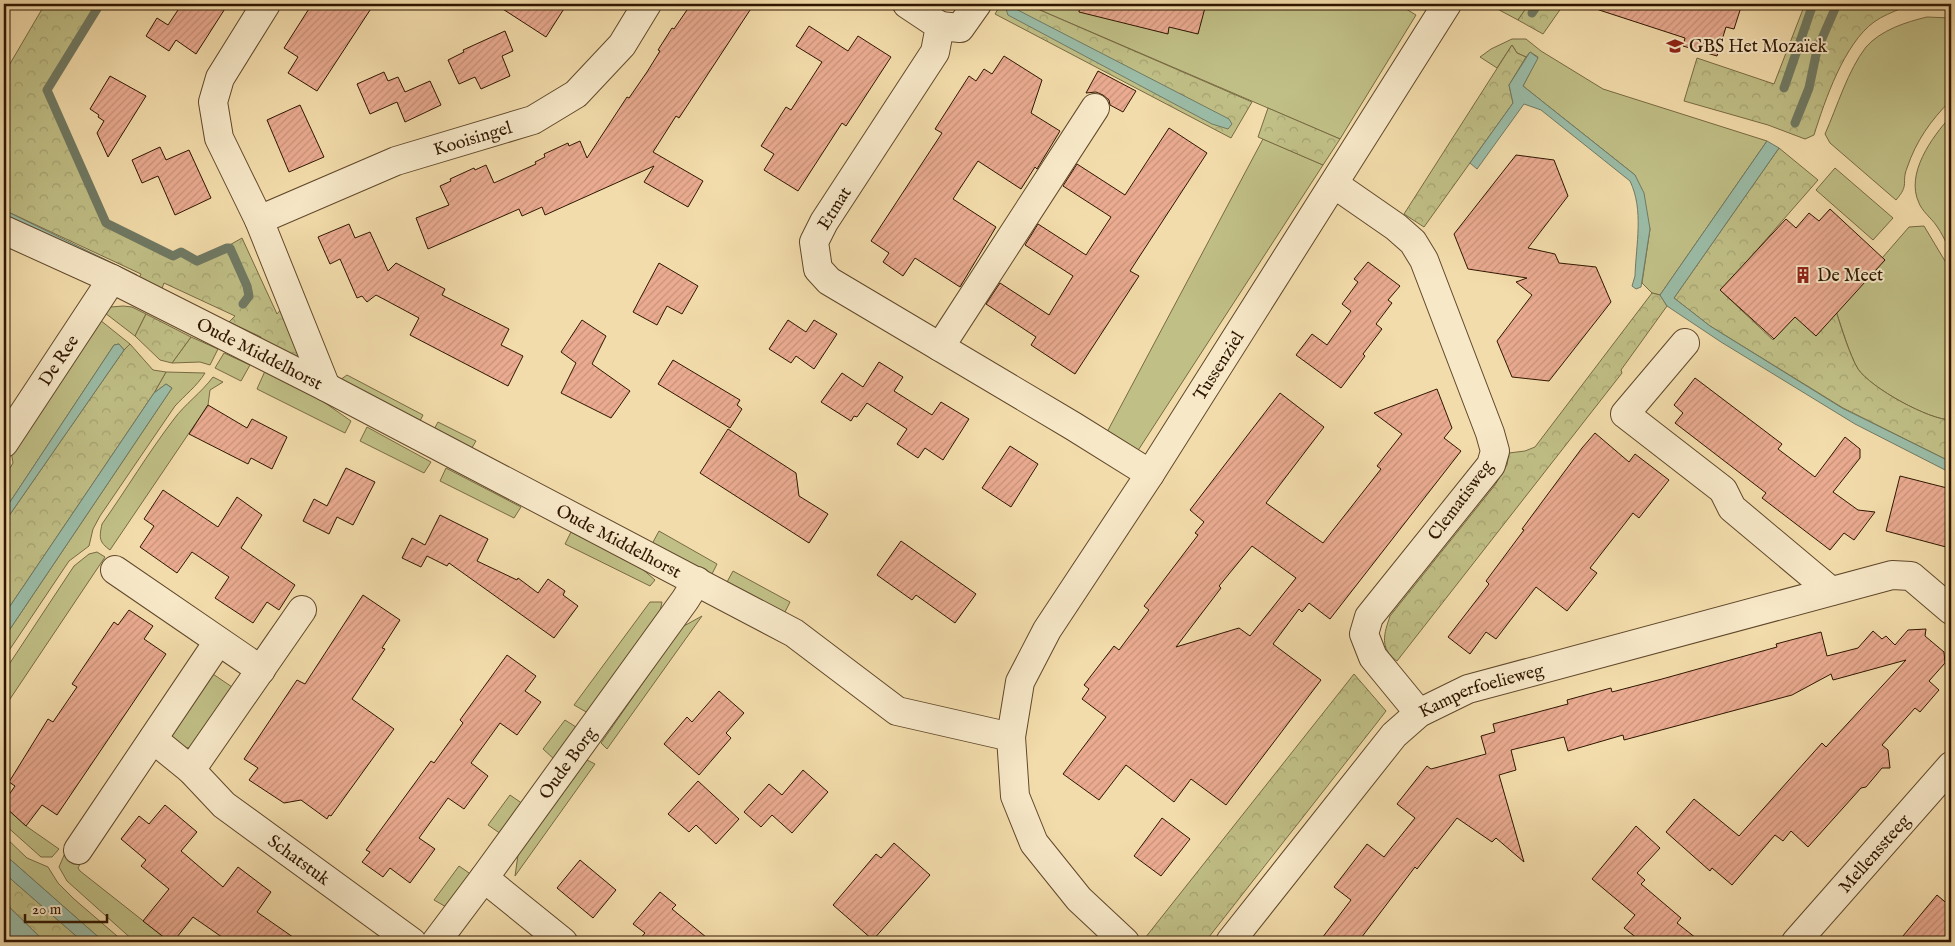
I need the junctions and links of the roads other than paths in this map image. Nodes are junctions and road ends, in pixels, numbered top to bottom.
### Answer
1 (266, 4) edge
2 (647, 4) edge
3 (907, 4) edge
4 (977, 4) edge
5 (1447, 4) edge
6 (940, 26) junction
7 (1095, 108) dead end
8 (1334, 184) junction
9 (259, 220) junction
10 (4, 230) edge
11 (112, 279) junction
12 (1684, 343) dead end
13 (940, 347) junction
14 (326, 387) junction
15 (4, 443) edge
16 (1150, 474) junction
17 (115, 570) dead end
18 (697, 580) junction
19 (1832, 591) junction
20 (302, 610) dead end
21 (1951, 610) edge
22 (218, 642) junction
23 (261, 670) junction
24 (1419, 713) junction
25 (1011, 737) junction
26 (153, 739) junction
27 (191, 770) junction
28 (1949, 772) edge
29 (78, 850) dead end
30 (484, 878) junction
31 (412, 942) edge
32 (436, 942) edge
33 (563, 942) edge
34 (1125, 942) edge
35 (1230, 942) edge
36 (1796, 942) edge

1 - 9 street
2 - 9 street, Kooisingel
3 - 6 street
4 - 6 street
5 - 8 street, Tussenziel
6 - 13 street, Etmat
7 - 13 street
8 - 16 street, Tussenziel
8 - 24 street, Clematisweg
9 - 14 street
10 - 11 street, Oude Middelhorst
11 - 14 street, Oude Middelhorst
11 - 15 street, De Ree
12 - 19 street
13 - 16 street, Etmat
14 - 18 street, Oude Middelhorst
16 - 25 street, Tussenziel
17 - 22 street
18 - 25 street, Oude Middelhorst
18 - 30 street, Oude Borg
19 - 21 street, Kamperfoelieweg
19 - 24 street, Kamperfoelieweg
20 - 23 street
22 - 23 street
22 - 26 street
23 - 27 street
24 - 35 street, Kamperfoelieweg
25 - 34 street
26 - 27 street, Schatstuk
26 - 29 street
27 - 31 street, Schatstuk
28 - 36 street, Mellenssteeg
30 - 32 street, Oude Borg
30 - 33 street

